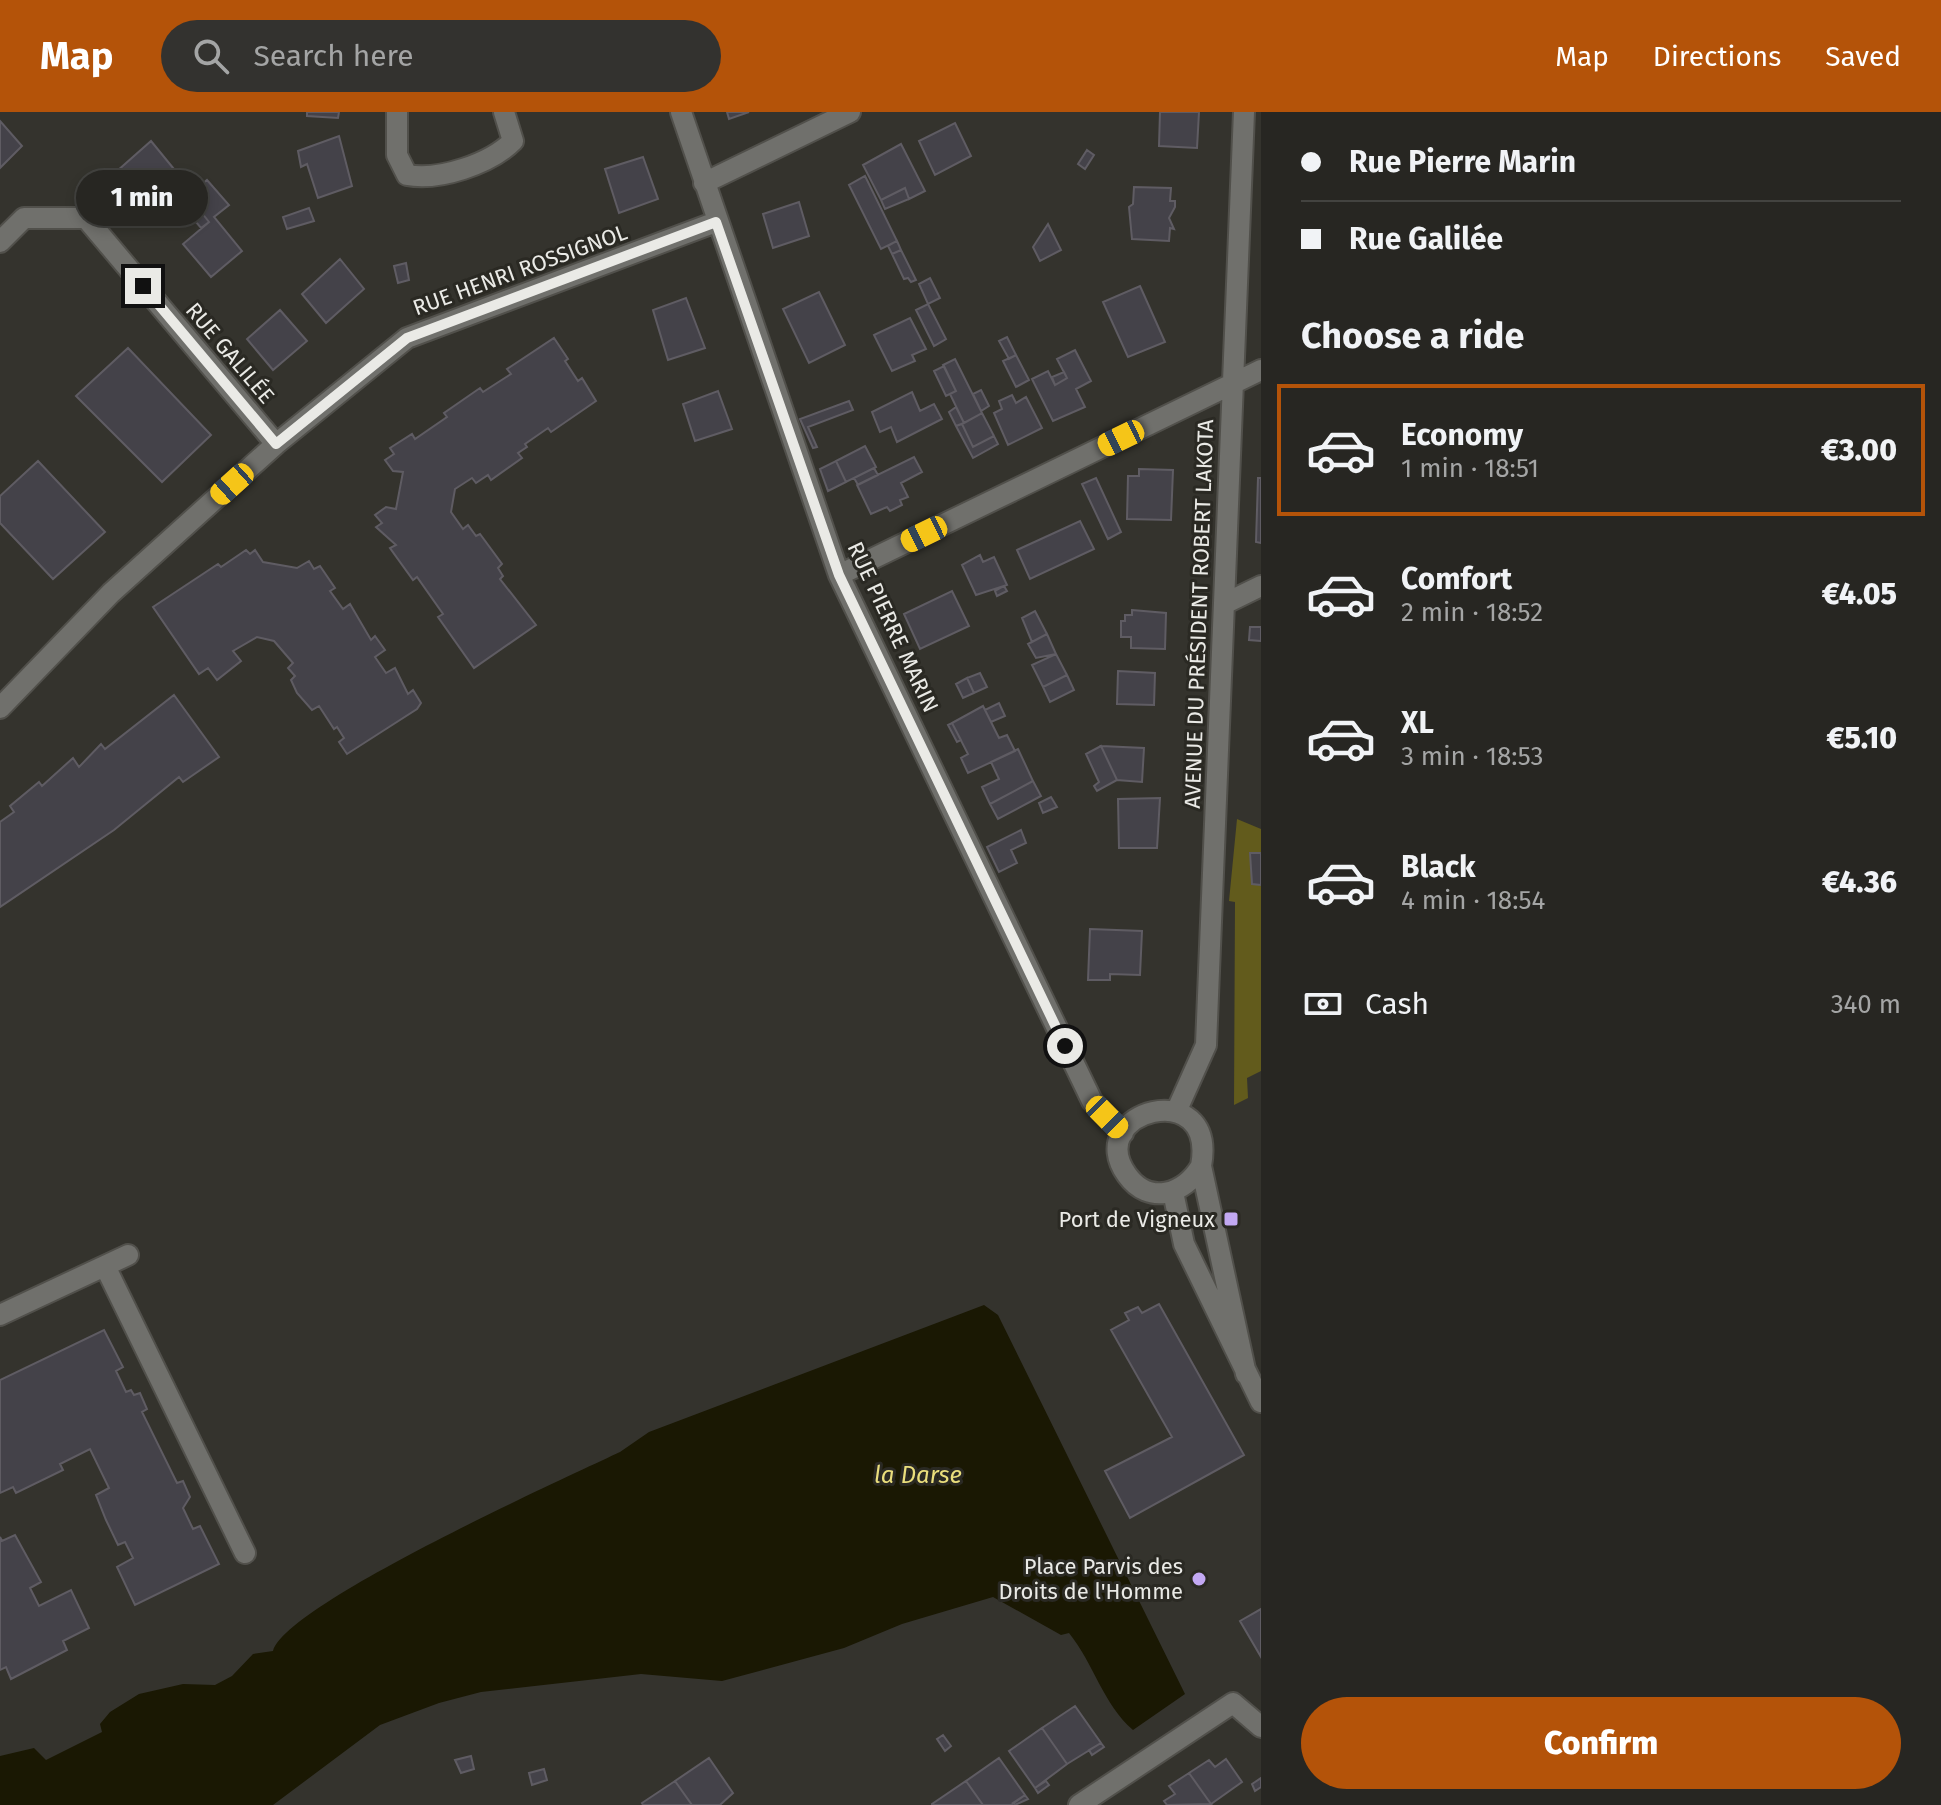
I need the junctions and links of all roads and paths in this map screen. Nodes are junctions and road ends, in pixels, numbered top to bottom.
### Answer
1 (397, 112) edge
2 (504, 112) edge
3 (681, 112) edge
4 (850, 112) edge
5 (1244, 112) edge
6 (704, 183) junction
7 (716, 222) junction
8 (0, 242) edge
9 (1261, 370) edge
10 (1231, 384) junction
11 (276, 444) junction
12 (839, 575) junction
13 (1261, 586) edge
14 (1224, 604) junction
15 (0, 708) edge
16 (1176, 1112) junction
17 (1123, 1133) junction
18 (1201, 1166) junction
19 (1173, 1192) junction
20 (128, 1255) dead end
21 (105, 1266) junction
22 (0, 1315) edge
23 (1246, 1374) junction
24 (1261, 1402) edge
25 (245, 1553) dead end
26 (1261, 1727) edge
27 (1079, 1805) edge

1 - 2 street
3 - 6 street, RUE PIERRE MARIN
4 - 6 street
5 - 10 street, AVENUE DU PRÉSIDENT ROBERT LAKOTA
6 - 7 street, RUE PIERRE MARIN
7 - 11 street, RUE HENRI ROSSIGNOL
7 - 12 street, RUE PIERRE MARIN
8 - 11 street, RUE GALILÉE
9 - 10 street
10 - 12 street
10 - 14 street, AVENUE DU PRÉSIDENT ROBERT LAKOTA
11 - 15 street, RUE HENRI ROSSIGNOL
12 - 17 street, RUE PIERRE MARIN
13 - 14 street
14 - 16 street, AVENUE DU PRÉSIDENT ROBERT LAKOTA
16 - 17 street
16 - 18 street
17 - 19 street
18 - 19 street
18 - 23 street
19 - 23 street
20 - 21 street
21 - 22 street
21 - 25 street
23 - 24 street
26 - 27 street

